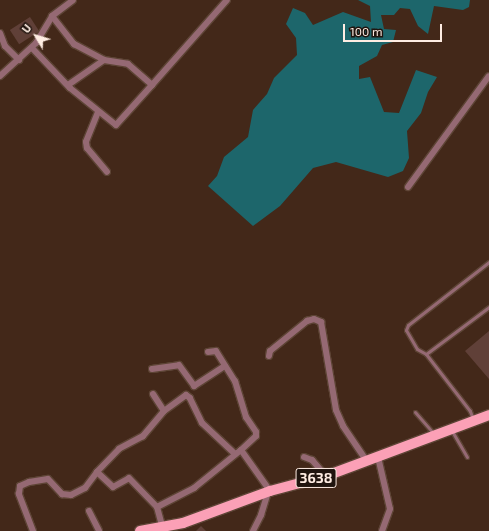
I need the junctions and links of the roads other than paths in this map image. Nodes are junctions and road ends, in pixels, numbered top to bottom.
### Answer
1 (73, 0) edge
2 (227, 0) edge
3 (52, 16) junction
4 (0, 33) edge
5 (32, 48) junction
6 (19, 60) junction
7 (104, 60) junction
8 (0, 76) edge
9 (489, 76) edge
10 (152, 85) junction
11 (68, 86) junction
12 (98, 112) junction
13 (106, 172) dead end
14 (408, 187) dead end
15 (489, 262) edge
16 (489, 307) edge
17 (208, 352) dead end
18 (426, 354) junction
19 (269, 356) dead end
20 (225, 366) junction
21 (152, 369) dead end
22 (152, 394) dead end
23 (164, 411) junction
24 (415, 412) dead end
25 (489, 415) edge
26 (473, 420) junction
27 (450, 428) junction
28 (434, 434) junction
29 (241, 450) junction
30 (234, 453) junction
31 (304, 457) dead end
32 (378, 457) junction
33 (467, 457) dead end
34 (366, 460) junction
35 (97, 472) junction
36 (326, 476) junction
37 (269, 491) junction
38 (157, 507) junction
39 (89, 511) dead end
40 (162, 526) junction
41 (183, 527) edge
42 (33, 531) edge
43 (99, 531) edge
44 (140, 531) edge
45 (252, 531) edge
46 (382, 531) edge

1 - 3 street
2 - 10 street
3 - 5 street
3 - 7 street
4 - 6 street
5 - 6 street
5 - 11 street
6 - 8 street
7 - 10 street
7 - 11 street
9 - 14 street
10 - 12 street
11 - 12 street
12 - 13 street
15 - 18 lane
16 - 18 lane
17 - 20 street
18 - 26 lane
19 - 34 street
20 - 21 street
20 - 29 street
22 - 23 street
23 - 30 street
23 - 35 street
24 - 28 lane
25 - 26 main road, 3638
26 - 27 main road, 3638
27 - 28 main road, 3638
27 - 33 lane
28 - 32 main road, 3638
29 - 30 street
29 - 37 street
30 - 38 street
31 - 36 street
32 - 34 main road, 3638
32 - 46 street
34 - 36 main road, 3638
35 - 38 street
35 - 42 street
36 - 37 main road, 3638
37 - 41 main road, 3638
37 - 45 street
38 - 40 street
39 - 43 street
40 - 41 main road, 3638
40 - 44 main road, 3638

